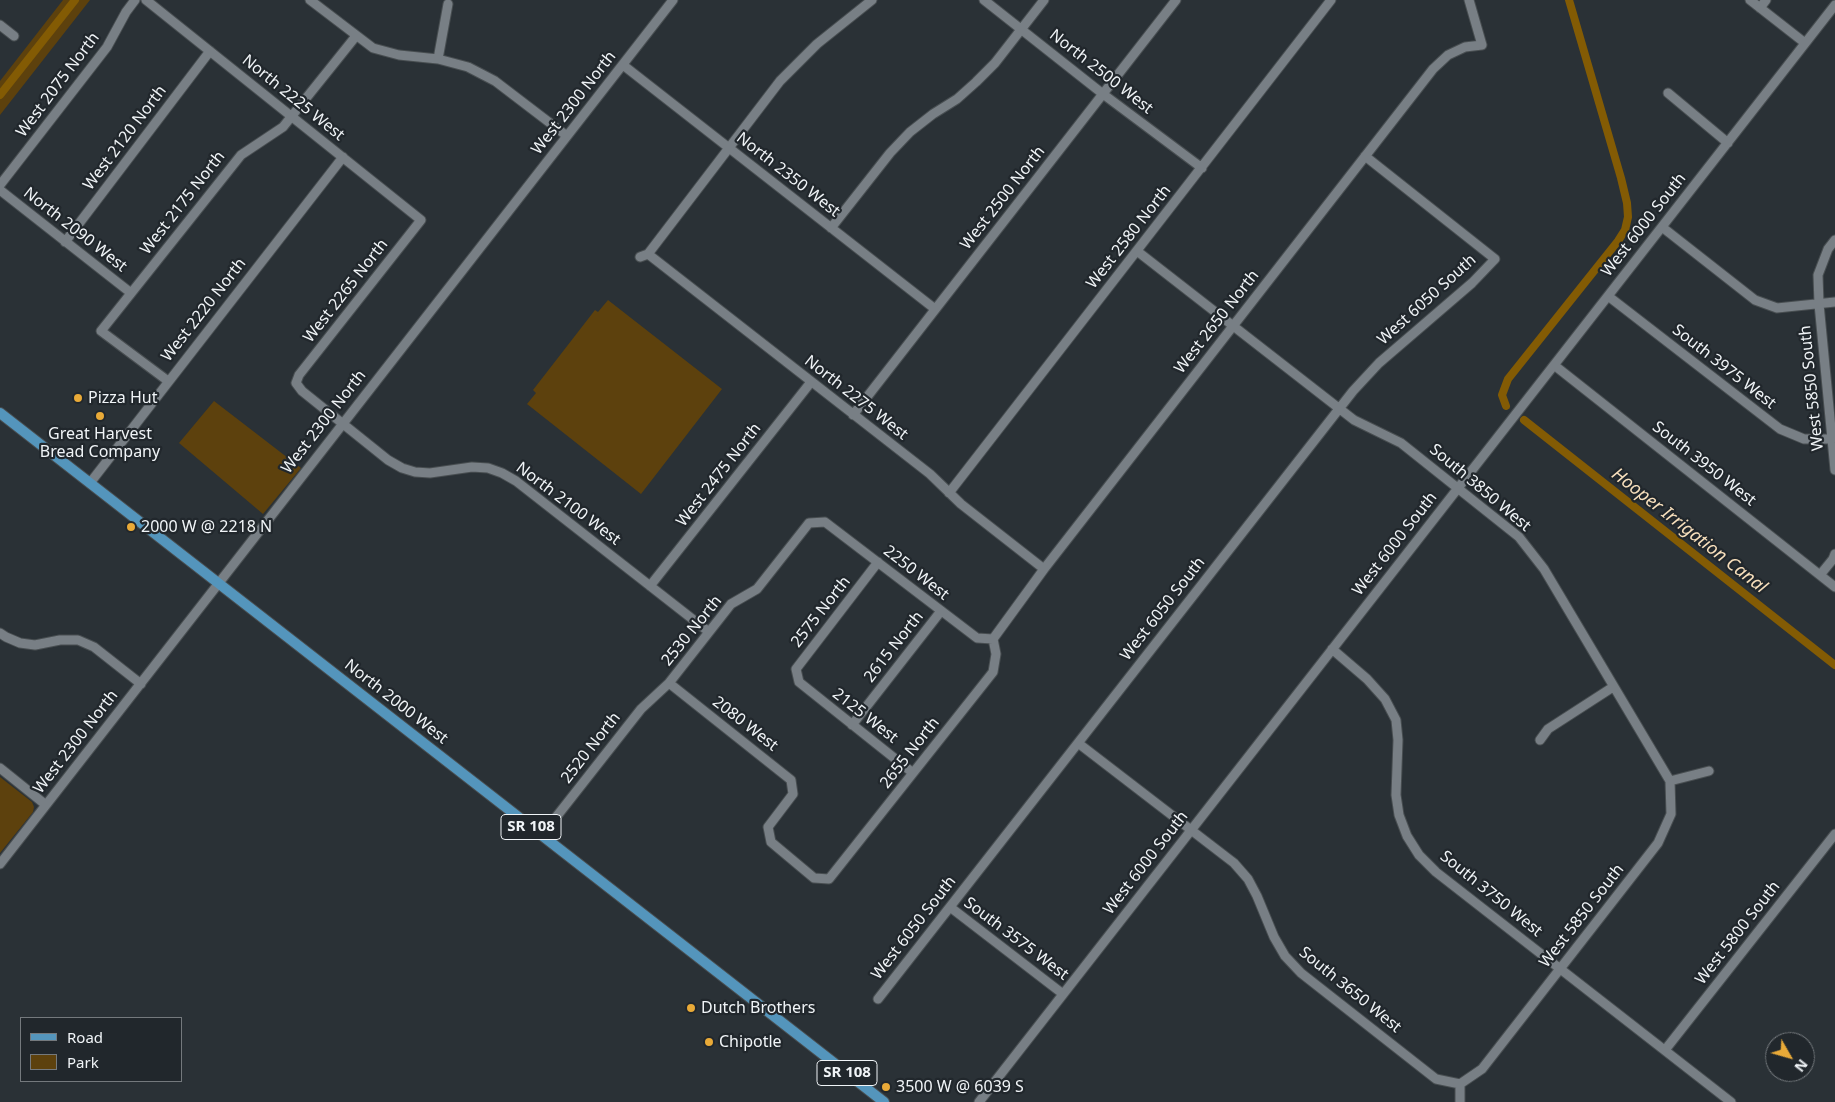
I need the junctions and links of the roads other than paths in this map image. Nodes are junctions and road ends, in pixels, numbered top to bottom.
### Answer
1 (136, 0) edge
2 (146, 0) edge
3 (310, 0) edge
4 (674, 0) edge
5 (872, 0) edge
6 (984, 0) edge
7 (1044, 0) edge
8 (1176, 0) edge
9 (1332, 0) edge
10 (1469, 0) edge
11 (1750, 0) edge
12 (1766, 0) edge
13 (448, 4) dead end
14 (1835, 5) edge
15 (1760, 8) junction
16 (0, 25) edge
17 (1021, 29) junction
18 (14, 36) dead end
19 (356, 36) junction
20 (1805, 43) junction
21 (210, 51) junction
22 (438, 59) junction
23 (623, 65) junction
24 (1668, 93) dead end
25 (1103, 94) junction
26 (292, 116) junction
27 (567, 136) junction
28 (1728, 142) junction
29 (729, 148) junction
30 (1365, 156) junction
31 (343, 157) junction
32 (1202, 168) junction
33 (0, 185) edge
34 (0, 190) edge
35 (421, 220) joint
36 (1662, 227) junction
37 (831, 228) junction
38 (1835, 240) edge
39 (65, 242) junction
40 (1137, 251) junction
41 (131, 294) junction
42 (1608, 296) junction
43 (1835, 302) edge
44 (1819, 304) junction
45 (935, 309) junction
46 (1233, 326) junction
47 (1554, 365) junction
48 (168, 381) junction
49 (811, 382) junction
50 (296, 383) joint
51 (1832, 398) edge
52 (1339, 409) junction
53 (0, 412) edge
54 (853, 415) junction
55 (342, 423) junction
56 (1832, 439) junction
57 (1835, 470) edge
58 (90, 482) junction
59 (1458, 488) junction
60 (949, 493) junction
61 (825, 522) joint
62 (1835, 554) edge
63 (878, 562) junction
64 (1044, 569) junction
65 (1820, 575) junction
66 (219, 583) junction
67 (650, 586) junction
68 (1835, 587) edge
69 (941, 611) junction
70 (709, 632) junction
71 (0, 633) edge
72 (992, 639) junction
73 (1332, 649) junction
74 (798, 682) joint
75 (669, 683) junction
76 (140, 684) junction
77 (1613, 687) junction
78 (852, 725) junction
79 (1540, 740) dead end
80 (1078, 743) junction
81 (0, 768) edge
82 (1709, 771) dead end
83 (913, 773) junction
84 (1670, 782) junction
85 (46, 805) junction
86 (768, 827) joint
87 (1192, 830) junction
88 (1835, 834) edge
89 (542, 835) junction
90 (0, 864) edge
91 (950, 907) junction
92 (1559, 968) junction
93 (1064, 994) junction
94 (878, 999) dead end
95 (1665, 1050) junction
96 (1460, 1084) junction
97 (884, 1102) edge
98 (979, 1102) edge
99 (1460, 1102) edge
100 (1731, 1102) edge

1 - 33 street, West 2075 North
2 - 21 street, North 2225 West
3 - 19 street
4 - 23 street, West 2300 North
5 - 29 street
6 - 17 street, North 2500 West
7 - 17 street
8 - 25 street, West 2500 North
9 - 32 street, West 2580 North
10 - 30 street, West 2650 North
11 - 15 street
12 - 15 street
13 - 22 street
14 - 20 street, West 6000 South
15 - 20 street
16 - 18 street
17 - 25 street, North 2500 West
17 - 37 street
19 - 22 street
19 - 26 street, West 2175 North
20 - 28 street, West 6000 South
21 - 26 street, North 2225 West
21 - 39 street, West 2120 North
22 - 27 street
23 - 27 street, West 2300 North
23 - 29 street, North 2350 West
24 - 28 street
25 - 32 street, North 2500 West
25 - 45 street, West 2500 North
26 - 31 street, North 2225 West
26 - 41 street, West 2175 North
27 - 55 street, West 2300 North
28 - 36 street, West 6000 South
29 - 37 street, North 2350 West
29 - 49 street, North 2275 West
30 - 46 street, West 2650 North
30 - 52 street, West 6050 South
31 - 35 street, North 2225 West
31 - 48 street, West 2220 North
32 - 40 street, West 2580 North
34 - 39 street, North 2090 West
35 - 50 street, West 2265 North
36 - 42 street, West 6000 South
36 - 44 street
37 - 45 street, North 2350 West
38 - 44 street, West 5850 South
39 - 41 street, North 2090 West
40 - 46 street, South 3850 West
40 - 60 street, West 2580 North
41 - 48 street, West 2175 North
42 - 47 street, West 6000 South
42 - 56 street, South 3975 West
43 - 44 street
44 - 51 street, West 5850 South
45 - 54 street, West 2500 North
46 - 52 street, South 3850 West
46 - 64 street, West 2650 North
47 - 59 street, West 6000 South
47 - 65 street, South 3950 West
48 - 58 street, West 2220 North
49 - 54 street, North 2275 West
49 - 67 street, West 2475 North
50 - 55 street, North 2100 West
51 - 56 street, West 5850 South
52 - 59 street, South 3850 West
52 - 80 street, West 6050 South
53 - 58 main road, North 2000 West / SR 108
54 - 60 street, North 2275 West
55 - 66 street, West 2300 North
55 - 67 street, North 2100 West
56 - 57 street, West 5850 South
58 - 66 main road, North 2000 West / SR 108
59 - 73 street, West 6000 South
59 - 77 street, South 3850 West
60 - 64 street, North 2275 West
61 - 63 street, 2250 West
61 - 70 street, 2530 North
62 - 65 street
63 - 69 street, 2250 West
63 - 74 street, 2575 North
64 - 72 street, West 2650 North
65 - 68 street, South 3950 West
66 - 76 street, West 2300 North
66 - 89 main road, North 2000 West / SR 108
67 - 70 street, North 2100 West
69 - 72 street, 2250 West
69 - 78 street, 2615 North
70 - 75 street, 2530 North
71 - 76 street
72 - 83 street, 2655 North
73 - 87 street, West 6000 South
73 - 92 street, South 3750 West
74 - 78 street, 2125 West
75 - 86 street, 2080 West
75 - 89 street, 2520 North
76 - 85 street, West 2300 North
77 - 79 street
77 - 84 street, South 3850 West
78 - 83 street, 2125 West
80 - 87 street, South 3650 West
80 - 91 street, West 6050 South
81 - 85 street
82 - 84 street
83 - 86 street, 2655 North
84 - 92 street, West 5850 South
85 - 90 street, West 2300 North
87 - 93 street, West 6000 South
87 - 96 street, South 3650 West
88 - 95 street, West 5800 South
89 - 97 main road, North 2000 West / SR 108
91 - 93 street, South 3575 West
91 - 94 street, West 6050 South
92 - 95 street, South 3750 West
92 - 96 street, West 5850 South
93 - 98 street, West 6000 South
95 - 100 street, South 3750 West
96 - 99 street

